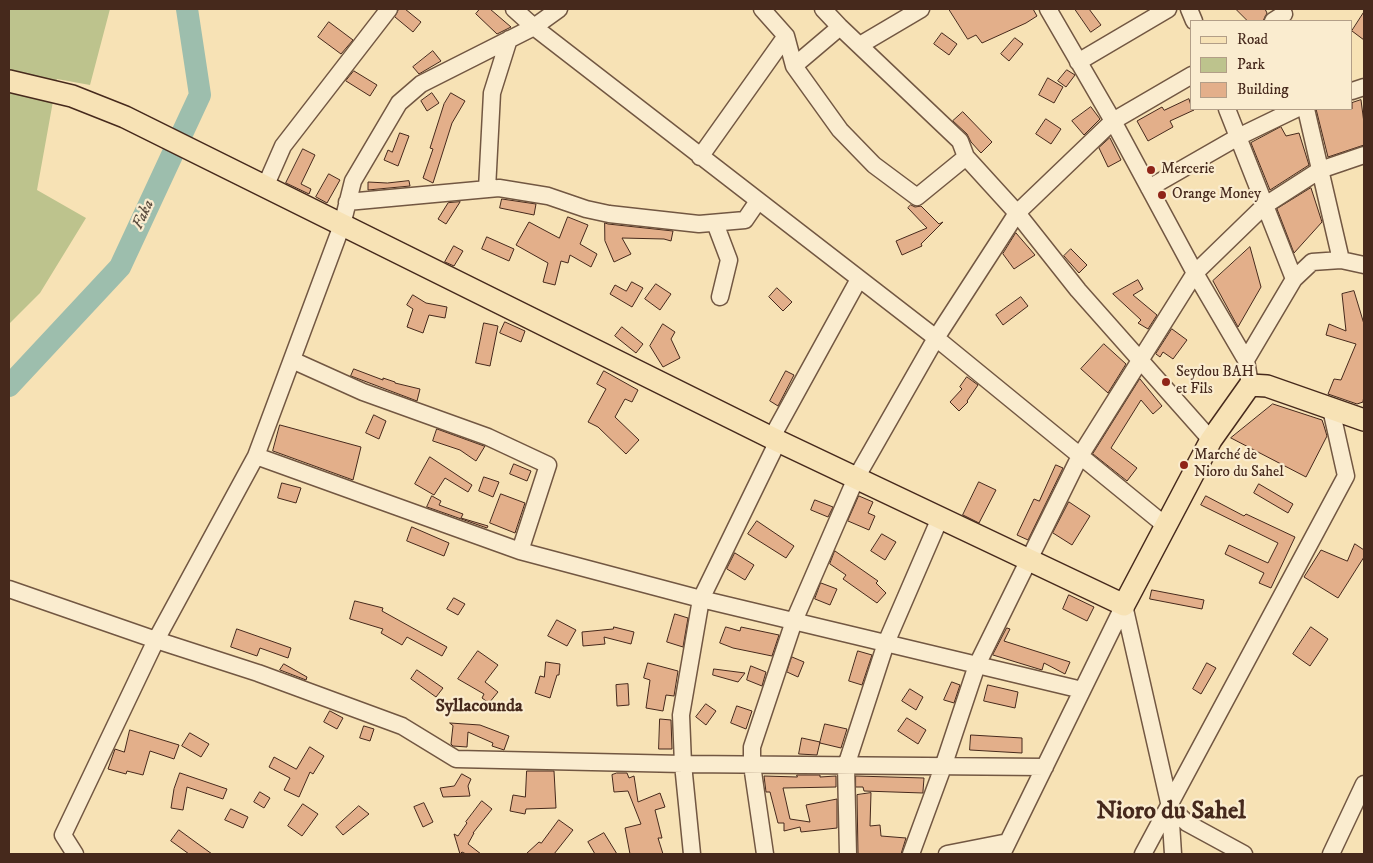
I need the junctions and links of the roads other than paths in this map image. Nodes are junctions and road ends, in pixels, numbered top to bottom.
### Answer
1 (388, 9) edge
2 (514, 9) edge
3 (559, 9) edge
4 (823, 9) edge
5 (921, 9) edge
6 (1048, 9) edge
7 (1168, 9) edge
8 (768, 11) edge
9 (534, 27) junction
10 (840, 27) junction
11 (786, 36) junction
12 (509, 40) junction
13 (860, 45) junction
14 (1078, 62) junction
15 (794, 66) junction
16 (1190, 75) edge
17 (9, 81) edge
18 (1227, 110) edge
19 (1294, 110) edge
20 (1306, 110) edge
21 (1113, 121) junction
22 (1238, 137) junction
23 (1364, 155) edge
24 (700, 157) junction
25 (966, 157) junction
26 (1320, 170) junction
27 (257, 182) junction
28 (1149, 188) junction
29 (487, 189) junction
30 (758, 201) junction
31 (347, 202) junction
32 (1264, 206) junction
33 (1017, 213) junction
34 (715, 223) junction
35 (342, 225) junction
36 (1341, 260) junction
37 (1364, 266) edge
38 (1195, 272) junction
39 (859, 279) junction
40 (1294, 280) junction
41 (720, 297) dead end
42 (936, 338) junction
43 (1140, 359) junction
44 (292, 360) junction
45 (1246, 360) junction
46 (1250, 386) junction
47 (1331, 409) junction
48 (1364, 420) edge
49 (775, 439) junction
50 (1211, 440) junction
51 (256, 456) junction
52 (1080, 456) junction
53 (856, 478) junction
54 (940, 518) junction
55 (1166, 526) junction
56 (520, 551) junction
57 (1030, 560) junction
58 (9, 589) edge
59 (701, 599) junction
60 (1124, 605) junction
61 (794, 621) junction
62 (156, 640) junction
63 (886, 643) junction
64 (977, 664) junction
65 (1082, 690) junction
66 (683, 764) junction
67 (752, 765) junction
68 (846, 766) junction
69 (943, 767) junction
70 (1045, 767) junction
71 (1364, 784) edge
72 (1170, 807) junction
73 (1005, 848) edge
74 (75, 854) edge
75 (692, 854) edge
76 (764, 854) edge
77 (848, 854) edge
78 (911, 854) edge
79 (947, 854) edge
80 (1143, 854) edge
81 (1173, 854) edge
82 (1244, 854) edge
83 (1331, 854) edge

1 - 27 street
2 - 9 street
3 - 9 street
4 - 10 street
5 - 13 street
6 - 14 street
7 - 14 street
8 - 11 street
9 - 12 street
9 - 24 street
10 - 13 street
10 - 15 street
11 - 15 street
11 - 24 street
12 - 29 street
12 - 31 street
13 - 25 street
14 - 21 street
15 - 25 street
16 - 21 street
17 - 27 main road
18 - 22 street
19 - 22 street
20 - 26 street
21 - 28 street
21 - 33 street
22 - 28 street
22 - 32 street
23 - 26 street
24 - 30 street
25 - 33 street
26 - 32 street
26 - 36 street
27 - 35 main road
28 - 38 street
29 - 31 street
29 - 34 street
30 - 34 street
30 - 39 street
31 - 35 street
32 - 38 street
32 - 40 street
33 - 42 street
33 - 43 street
34 - 41 street
35 - 44 street
35 - 49 main road
36 - 37 street
36 - 40 street
38 - 43 street
38 - 45 street
39 - 42 street
39 - 49 street
40 - 45 street
42 - 52 street
42 - 53 street
43 - 50 street
43 - 52 street
44 - 51 street
44 - 56 street
45 - 46 street
46 - 47 main road
46 - 50 main road
47 - 48 main road
47 - 72 street
49 - 53 main road
49 - 59 street
50 - 55 main road
51 - 56 street
51 - 62 street
52 - 55 street
52 - 57 street
53 - 54 main road
53 - 61 street
54 - 57 main road
54 - 63 street
55 - 60 main road
56 - 59 street
57 - 60 main road
57 - 64 street
58 - 62 street
59 - 61 street
59 - 66 street
60 - 65 street
60 - 72 street
61 - 63 street
61 - 67 street
62 - 66 street
62 - 74 street
63 - 64 street
63 - 68 street
64 - 65 street
64 - 69 street
65 - 70 street
66 - 67 street
66 - 75 street
67 - 68 street
67 - 76 street
68 - 69 street
68 - 77 street
69 - 70 street
69 - 78 street
70 - 73 street
71 - 83 street
72 - 80 street
72 - 81 street
72 - 82 street
73 - 79 street

